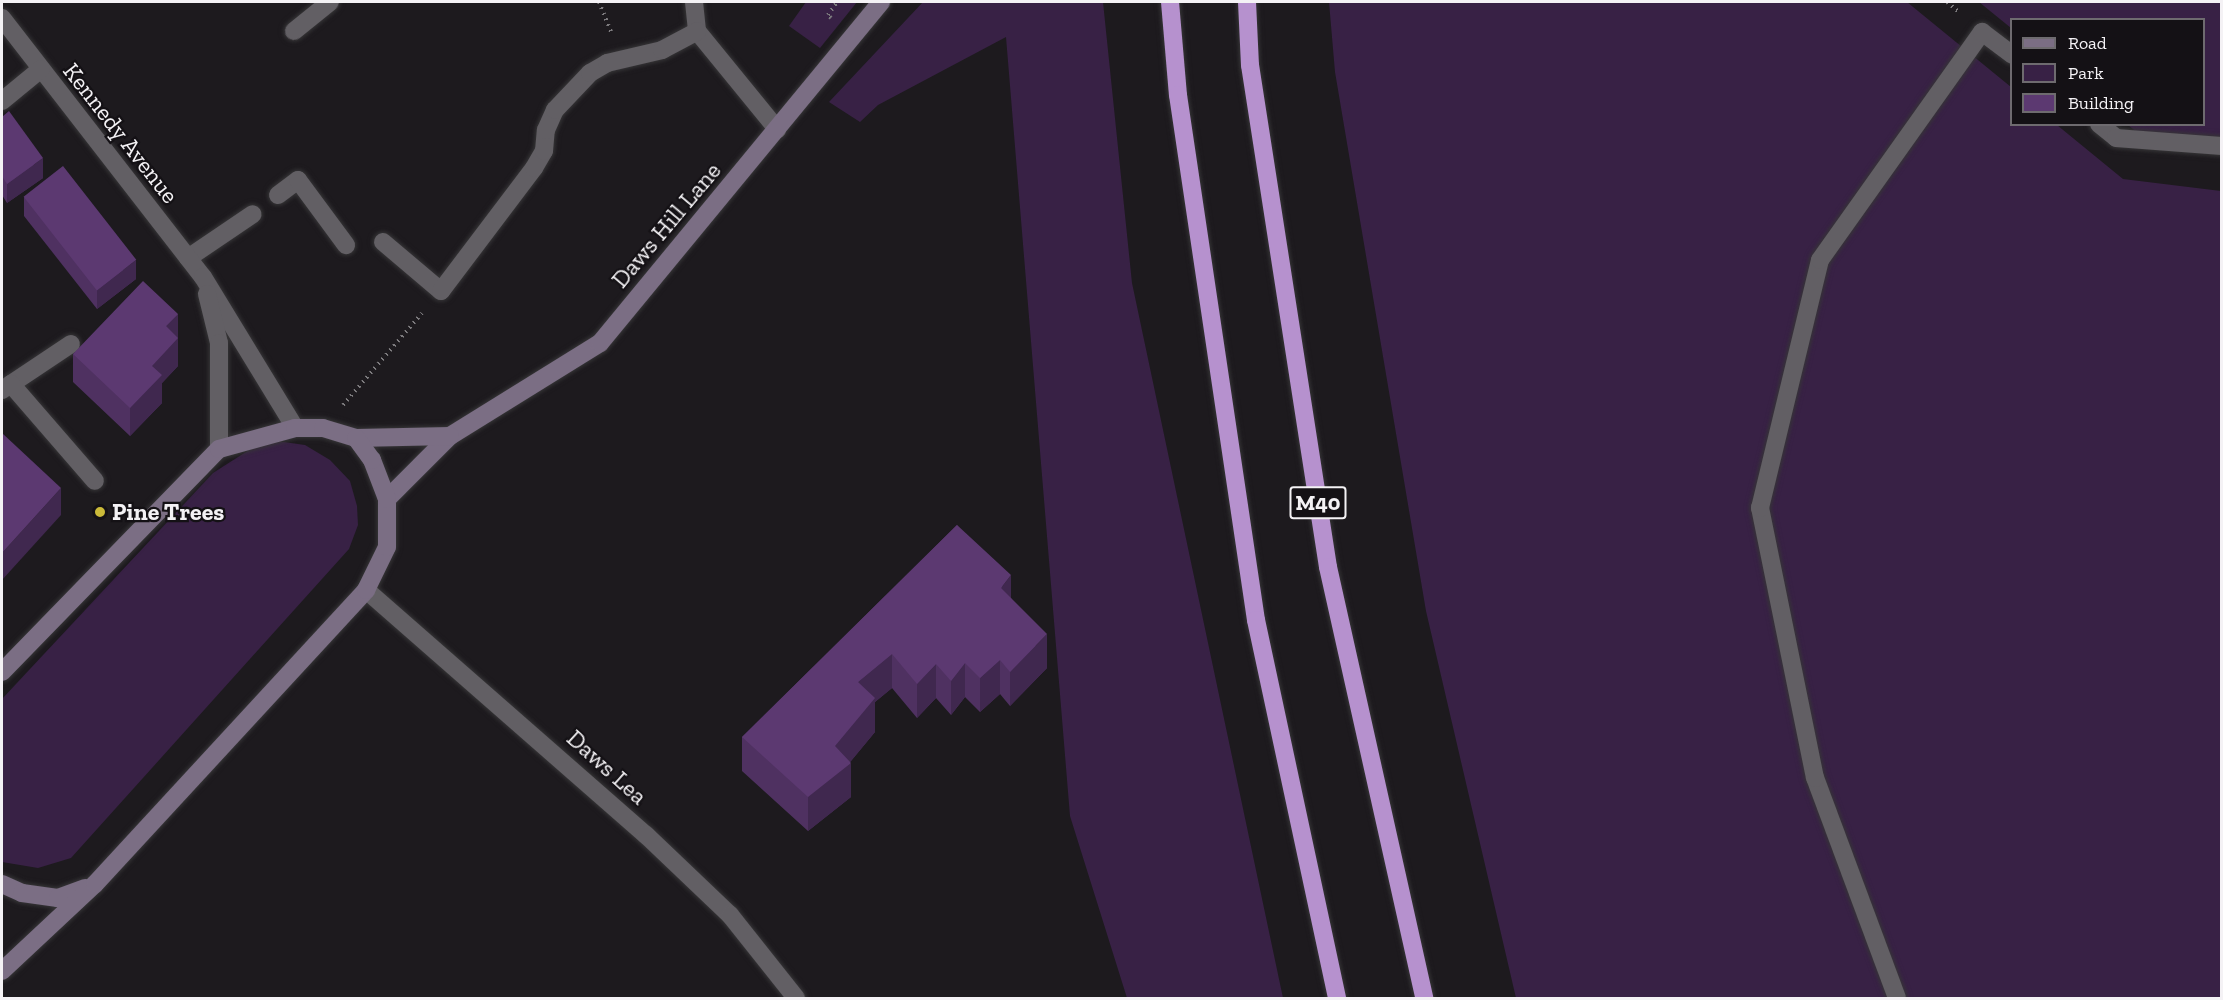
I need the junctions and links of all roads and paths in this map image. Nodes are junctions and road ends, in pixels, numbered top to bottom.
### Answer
1 (330, 2) edge
2 (694, 2) edge
3 (881, 2) edge
4 (1170, 2) edge
5 (1247, 2) edge
6 (2, 18) edge
7 (294, 31) dead end
8 (697, 31) junction
9 (2010, 53) edge
10 (41, 69) junction
11 (2, 101) edge
12 (2101, 126) edge
13 (777, 129) junction
14 (2222, 146) edge
15 (278, 195) dead end
16 (253, 214) dead end
17 (383, 243) dead end
18 (346, 245) dead end
19 (188, 258) junction
20 (203, 277) junction
21 (441, 291) junction
22 (71, 344) dead end
23 (6, 387) edge
24 (295, 428) junction
25 (323, 428) junction
26 (450, 436) junction
27 (356, 438) junction
28 (219, 449) junction
29 (95, 481) dead end
30 (387, 499) junction
31 (366, 590) junction
32 (2, 672) edge
33 (2, 884) edge
34 (95, 884) junction
35 (2, 971) edge
36 (796, 999) edge
37 (1337, 999) edge
38 (1424, 999) edge
39 (1897, 999) edge

1 - 7 street
2 - 8 street
3 - 13 street, Daws Hill Lane
4 - 37 highway
5 - 38 highway, M40
6 - 10 street, Kennedy Avenue
8 - 13 street
8 - 21 street
9 - 39 street
10 - 11 street
10 - 19 street, Kennedy Avenue
12 - 14 street
13 - 26 street, Daws Hill Lane
15 - 18 street
16 - 19 street
17 - 21 street
19 - 20 street, Kennedy Avenue
20 - 24 street, Kennedy Avenue
20 - 28 street, Kennedy Avenue
21 - 25 path
22 - 23 street
23 - 29 street
24 - 25 street
24 - 28 street
25 - 27 street
26 - 27 street
26 - 30 street, Daws Hill Lane
27 - 30 street
28 - 32 street
30 - 31 street
31 - 34 street
31 - 36 street, Daws Lea
33 - 34 street
34 - 35 street

